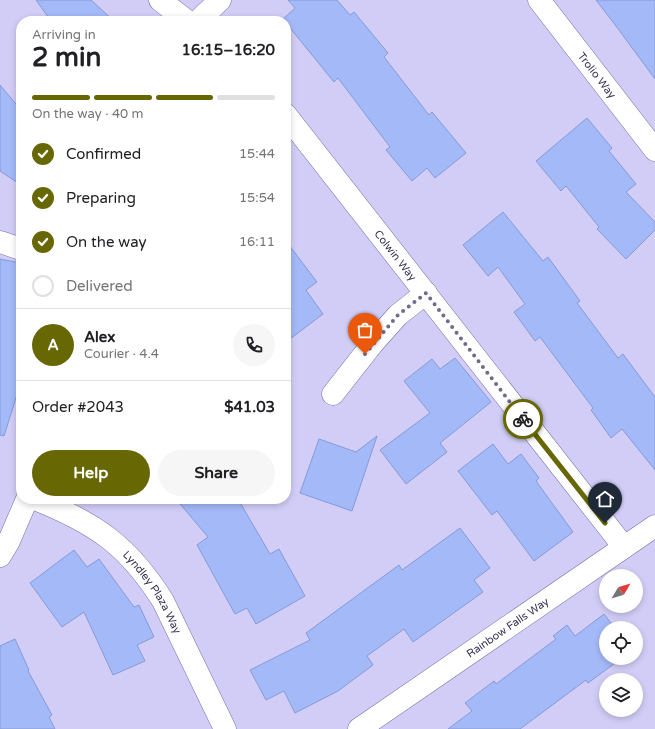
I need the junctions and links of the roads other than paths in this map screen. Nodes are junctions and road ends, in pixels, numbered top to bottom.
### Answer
1 (160, 0) edge
2 (220, 0) edge
3 (539, 0) edge
4 (181, 16) edge
5 (203, 16) edge
6 (291, 121) edge
7 (655, 150) edge
8 (0, 242) edge
9 (16, 247) edge
10 (426, 293) junction
11 (333, 394) dead end
12 (25, 504) edge
13 (48, 504) edge
14 (655, 526) edge
15 (624, 547) junction
16 (0, 556) edge
17 (225, 729) edge
18 (359, 729) edge

1 - 4 street
2 - 5 street
3 - 7 street, Trolio Way
6 - 10 street, Colwin Way
8 - 9 street
10 - 11 street
10 - 15 street, Colwin Way
12 - 16 street
13 - 17 street, Lyndley Plaza Way
14 - 15 street, Rainbow Falls Way
15 - 18 street, Rainbow Falls Way

